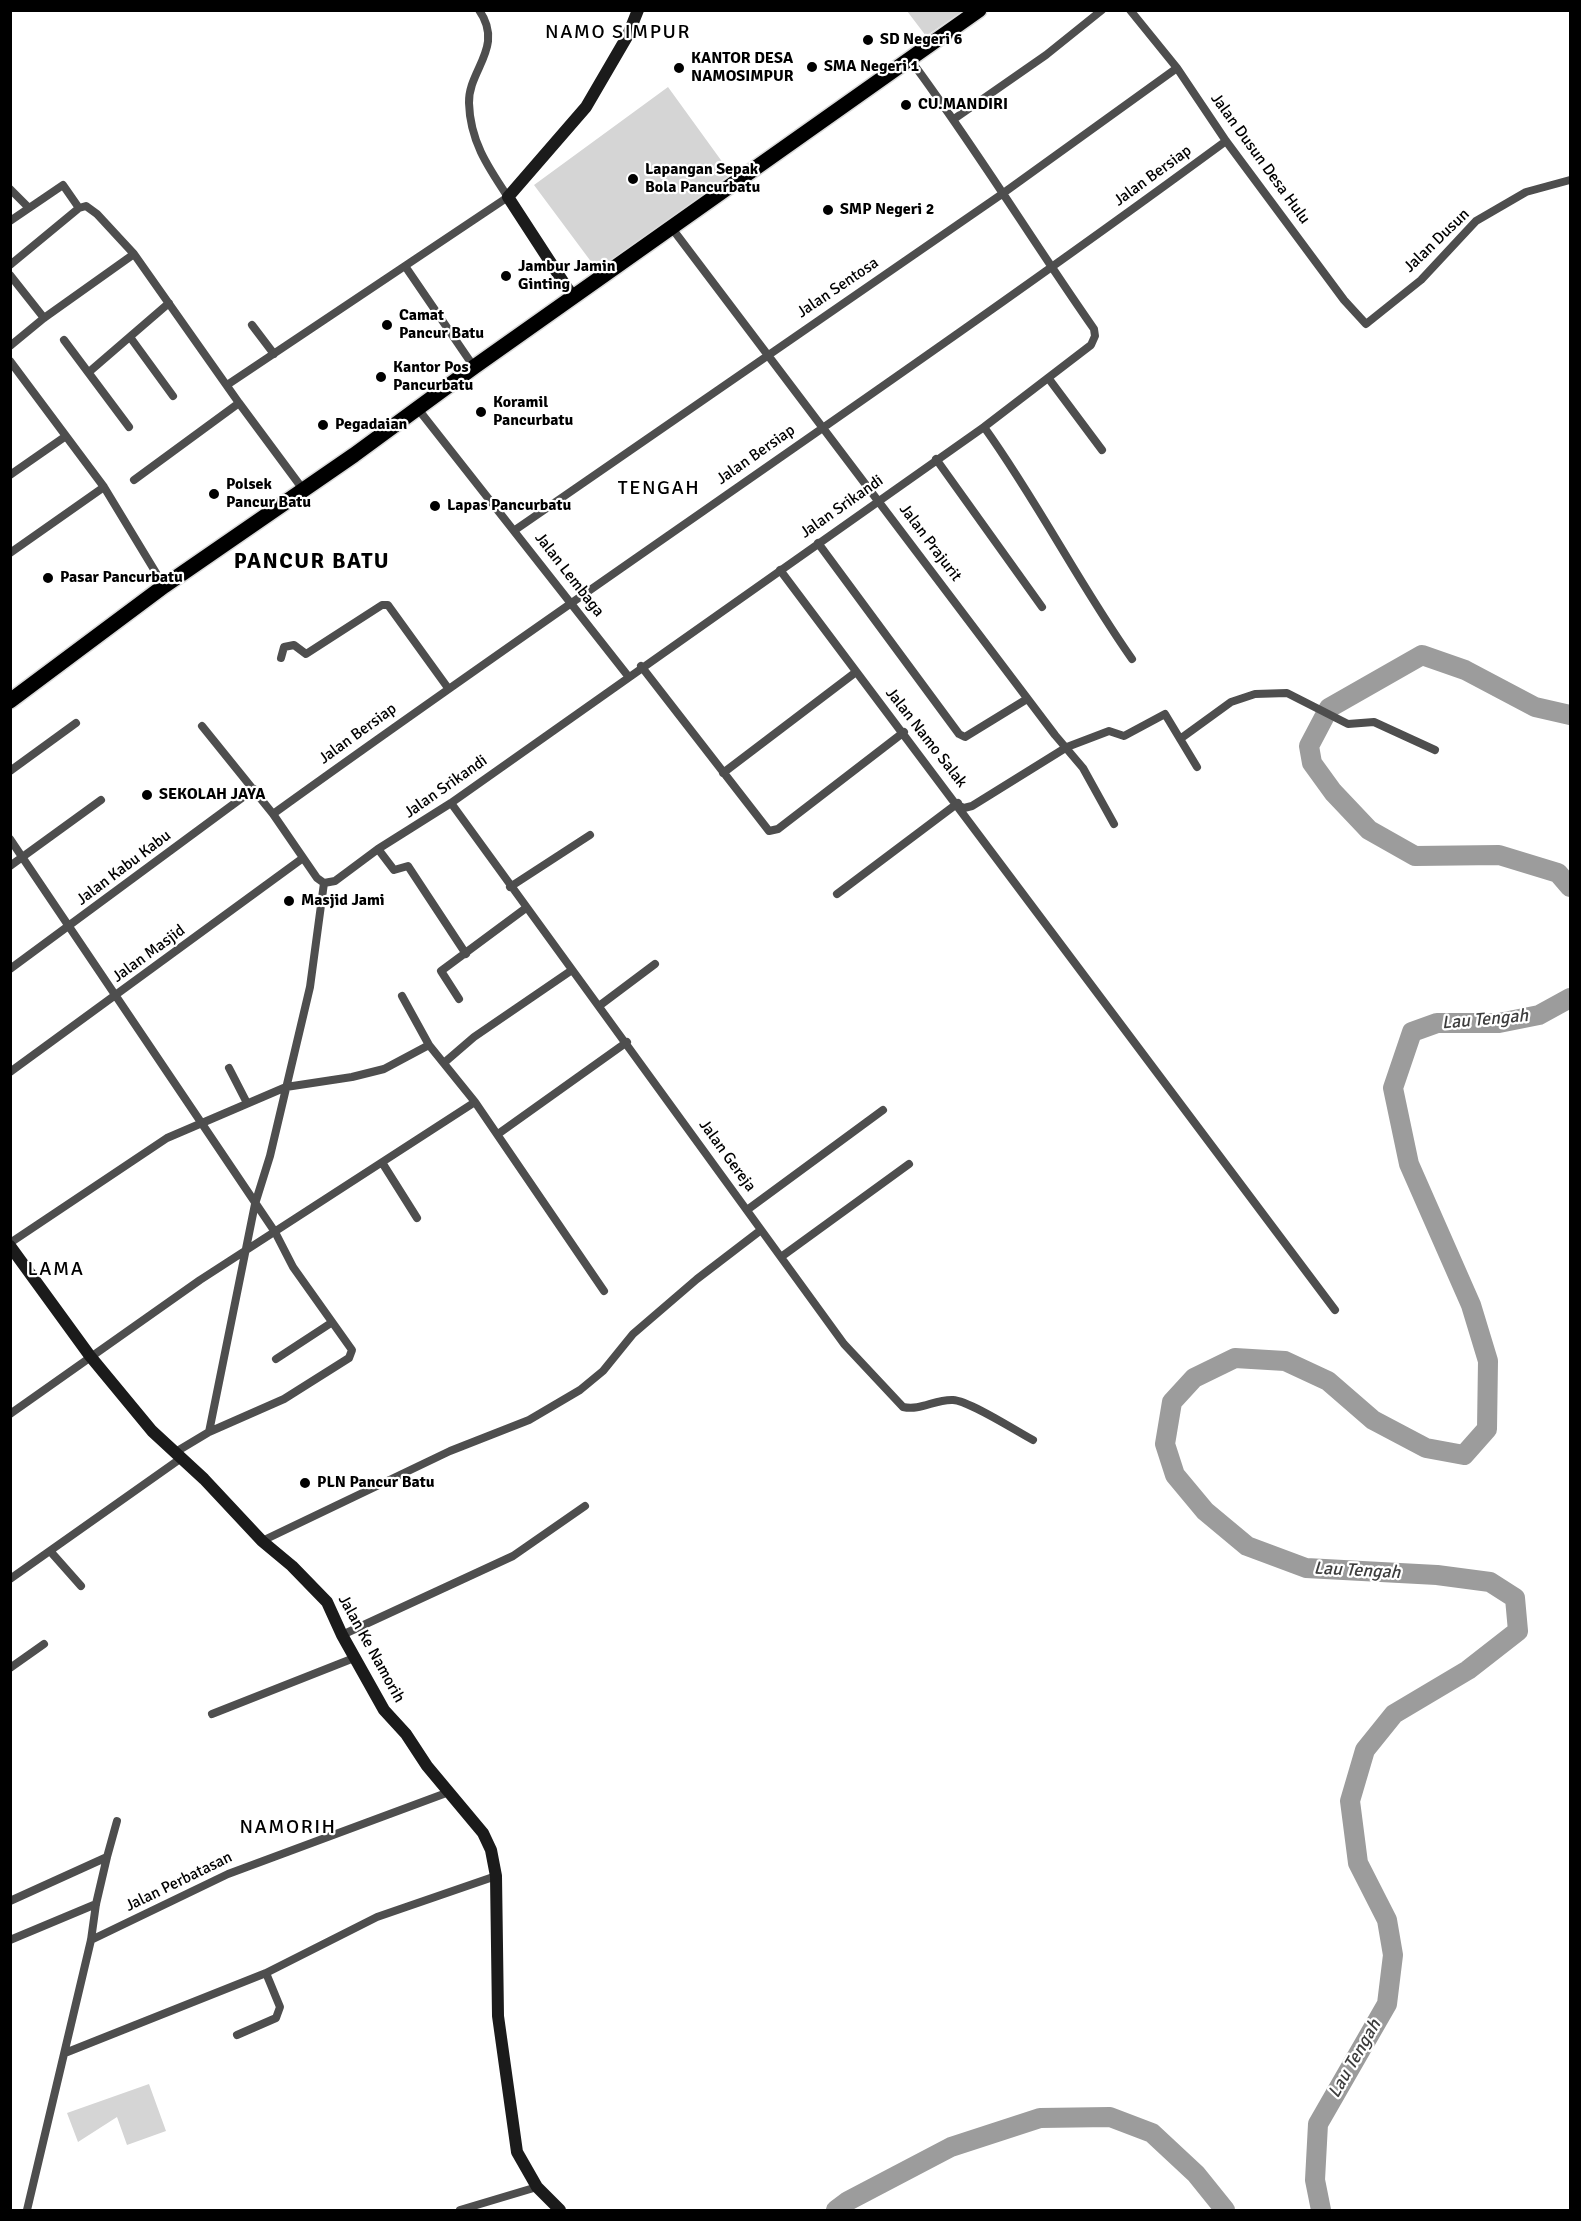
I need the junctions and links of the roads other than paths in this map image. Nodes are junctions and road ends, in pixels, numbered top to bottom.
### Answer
1 (479, 10) edge
2 (638, 10) edge
3 (979, 10) edge
4 (1102, 10) edge
5 (1130, 10) edge
6 (909, 58) junction
7 (1178, 69) junction
8 (954, 119) junction
9 (1226, 141) junction
10 (1570, 180) edge
11 (10, 189) edge
12 (1002, 194) junction
13 (508, 197) junction
14 (29, 208) junction
15 (79, 208) junction
16 (10, 221) edge
17 (671, 227) junction
18 (134, 254) junction
19 (10, 265) edge
20 (405, 267) junction
21 (1052, 269) junction
22 (10, 275) edge
23 (573, 297) junction
24 (169, 303) junction
25 (44, 318) junction
26 (1366, 324) joint
27 (252, 325) dead end
28 (129, 337) junction
29 (64, 340) dead end
30 (10, 346) edge
31 (274, 354) junction
32 (768, 354) junction
33 (10, 361) edge
34 (474, 367) junction
35 (89, 372) junction
36 (1049, 379) junction
37 (227, 385) junction
38 (173, 396) dead end
39 (238, 404) junction
40 (418, 409) junction
41 (822, 426) junction
42 (129, 427) dead end
43 (984, 427) junction
44 (66, 436) junction
45 (1102, 450) dead end
46 (936, 459) junction
47 (10, 476) edge
48 (134, 480) dead end
49 (104, 487) junction
50 (302, 488) junction
51 (878, 500) junction
52 (514, 530) junction
53 (818, 543) junction
54 (10, 553) edge
55 (780, 570) junction
56 (164, 586) junction
57 (572, 603) junction
58 (1042, 607) dead end
59 (281, 658) dead end
60 (1131, 659) dead end
61 (641, 666) junction
62 (856, 672) junction
63 (628, 676) junction
64 (448, 688) junction
65 (1027, 699) junction
66 (10, 701) edge
67 (76, 723) dead end
68 (202, 726) dead end
69 (903, 732) junction
70 (1180, 739) junction
71 (1067, 747) junction
72 (1435, 750) dead end
73 (1197, 767) dead end
74 (10, 771) edge
75 (723, 773) junction
76 (254, 789) junction
77 (100, 800) dead end
78 (451, 803) junction
79 (958, 803) junction
80 (273, 814) junction
81 (1114, 824) dead end
82 (590, 835) dead end
83 (10, 838) edge
84 (378, 849) junction
85 (24, 856) junction
86 (303, 858) junction
87 (10, 866) edge
88 (324, 883) junction
89 (510, 887) junction
90 (837, 894) dead end
91 (526, 908) junction
92 (69, 927) junction
93 (466, 954) junction
94 (655, 964) dead end
95 (10, 969) edge
96 (572, 970) junction
97 (117, 995) junction
98 (402, 996) dead end
99 (459, 999) dead end
100 (599, 1006) junction
101 (627, 1042) junction
102 (429, 1045) junction
103 (445, 1062) junction
104 (229, 1068) dead end
105 (10, 1072) edge
106 (286, 1087) junction
107 (247, 1102) junction
108 (475, 1102) junction
109 (883, 1110) dead end
110 (202, 1123) junction
111 (498, 1134) junction
112 (383, 1164) junction
113 (909, 1164) dead end
114 (255, 1204) junction
115 (747, 1210) junction
116 (417, 1218) dead end
117 (761, 1230) junction
118 (275, 1232) junction
119 (10, 1245) edge
120 (246, 1250) junction
121 (781, 1257) junction
122 (604, 1291) dead end
123 (1335, 1310) dead end
124 (331, 1323) junction
125 (90, 1356) junction
126 (276, 1359) dead end
127 (10, 1413) edge
128 (209, 1432) junction
129 (1033, 1440) dead end
130 (177, 1456) junction
131 (585, 1506) dead end
132 (262, 1541) junction
133 (50, 1551) junction
134 (10, 1579) edge
135 (81, 1586) dead end
136 (342, 1635) junction
137 (44, 1644) dead end
138 (354, 1658) junction
139 (10, 1668) edge
140 (212, 1714) dead end
141 (449, 1792) junction
142 (117, 1821) dead end
143 (108, 1857) junction
144 (496, 1876) junction
145 (10, 1901) edge
146 (96, 1904) junction
147 (10, 1940) edge
148 (92, 1940) junction
149 (266, 1972) junction
150 (237, 2035) dead end
151 (65, 2053) junction
152 (537, 2187) junction
153 (27, 2211) edge
154 (460, 2211) edge
155 (560, 2211) edge

1 - 13 street
2 - 13 street
3 - 6 highway
4 - 8 street
5 - 7 street, Jalan Dusun Desa Hulu
6 - 8 street, Jalan Srikandi
6 - 17 highway
7 - 9 street, Jalan Dusun Desa Hulu
7 - 12 street, Jalan Sentosa
8 - 12 street, Jalan Srikandi
9 - 21 street, Jalan Bersiap
9 - 26 street, Jalan Dusun Desa Hulu
10 - 26 street, Jalan Dusun
11 - 14 street
12 - 21 street, Jalan Srikandi
12 - 32 street, Jalan Sentosa
13 - 20 street
13 - 23 street
14 - 15 street
14 - 16 street
15 - 18 street
15 - 19 street
17 - 23 highway
17 - 32 street, Jalan Prajurit
18 - 24 street
18 - 25 street
20 - 31 street
20 - 34 street
21 - 36 street, Jalan Srikandi
21 - 41 street, Jalan Bersiap
22 - 25 street
23 - 34 highway
24 - 28 street
24 - 37 street
25 - 30 street
27 - 31 street
28 - 35 street
28 - 38 street
29 - 35 street
31 - 37 street
32 - 41 street, Jalan Prajurit
32 - 52 street, Jalan Sentosa
33 - 44 street
34 - 40 highway
35 - 42 street
36 - 43 street, Jalan Srikandi
36 - 45 street
37 - 39 street
39 - 48 street
39 - 50 street
40 - 50 highway
40 - 52 street, Jalan Lembaga
41 - 51 street, Jalan Prajurit
41 - 57 street, Jalan Bersiap
43 - 46 street, Jalan Srikandi
43 - 60 street
44 - 47 street
44 - 49 street
46 - 51 street, Jalan Srikandi
46 - 58 street
49 - 54 street
49 - 56 street
50 - 56 highway
51 - 53 street, Jalan Srikandi
51 - 65 street, Jalan Prajurit
52 - 57 street, Jalan Lembaga
53 - 55 street, Jalan Srikandi
53 - 65 street
55 - 61 street, Jalan Srikandi
55 - 62 street, Jalan Namo Salak
56 - 66 highway
57 - 63 street, Jalan Lembaga
57 - 64 street, Jalan Bersiap
59 - 64 street
61 - 63 street, Jalan Srikandi
61 - 75 street
62 - 69 street, Jalan Namo Salak
62 - 75 street
63 - 78 street, Jalan Srikandi
64 - 80 street, Jalan Bersiap
65 - 71 street, Jalan Prajurit
67 - 74 street
68 - 76 street
69 - 75 street
69 - 79 street, Jalan Namo Salak
70 - 71 street
70 - 72 street
70 - 73 street
71 - 79 street
71 - 81 street, Jalan Prajurit
76 - 80 street
76 - 92 street, Jalan Kabu Kabu
77 - 85 street
78 - 84 street, Jalan Srikandi
78 - 89 street, Jalan Gereja
79 - 90 street, Jalan Namo Salak
79 - 123 street
80 - 86 street
82 - 89 street
83 - 85 street
84 - 88 street, Jalan Srikandi
84 - 93 street
85 - 87 street
85 - 92 street
86 - 88 street
86 - 97 street, Jalan Masjid
88 - 106 street
89 - 91 street, Jalan Gereja
91 - 93 street
91 - 96 street, Jalan Gereja
92 - 95 street, Jalan Kabu Kabu
92 - 97 street
93 - 99 street
94 - 100 street
96 - 100 street, Jalan Gereja
96 - 103 street
97 - 105 street, Jalan Masjid
97 - 110 street
98 - 102 street
100 - 101 street, Jalan Gereja
101 - 111 street
101 - 115 street, Jalan Gereja
102 - 103 street
102 - 106 street
103 - 108 street
104 - 107 street
106 - 107 street
106 - 114 street
107 - 110 street
108 - 111 street
108 - 112 street
109 - 115 street
110 - 114 street
110 - 119 street
111 - 122 street
112 - 116 street
112 - 118 street
113 - 121 street
114 - 118 street
114 - 120 street
115 - 117 street, Jalan Gereja
117 - 121 street, Jalan Gereja
117 - 132 street
118 - 120 street
118 - 124 street
119 - 125 street, Jalan Ke Namorih
120 - 125 street
120 - 128 street
121 - 129 street, Jalan Gereja
124 - 126 street
124 - 128 street
125 - 127 street
125 - 130 street, Jalan Ke Namorih
128 - 130 street
130 - 132 street, Jalan Ke Namorih
130 - 133 street
131 - 136 street
132 - 136 street, Jalan Ke Namorih
133 - 134 street
133 - 135 street
136 - 138 street, Jalan Ke Namorih
137 - 139 street
138 - 140 street
138 - 141 street, Jalan Ke Namorih
141 - 144 street, Jalan Ke Namorih
141 - 148 street, Jalan Perbatasan
142 - 143 street
143 - 145 street
143 - 146 street
144 - 149 street
144 - 152 street, Jalan Ke Namorih
146 - 147 street
146 - 148 street
148 - 151 street
149 - 150 street
149 - 151 street
151 - 153 street
152 - 154 street
152 - 155 street, Jalan Ke Namorih

